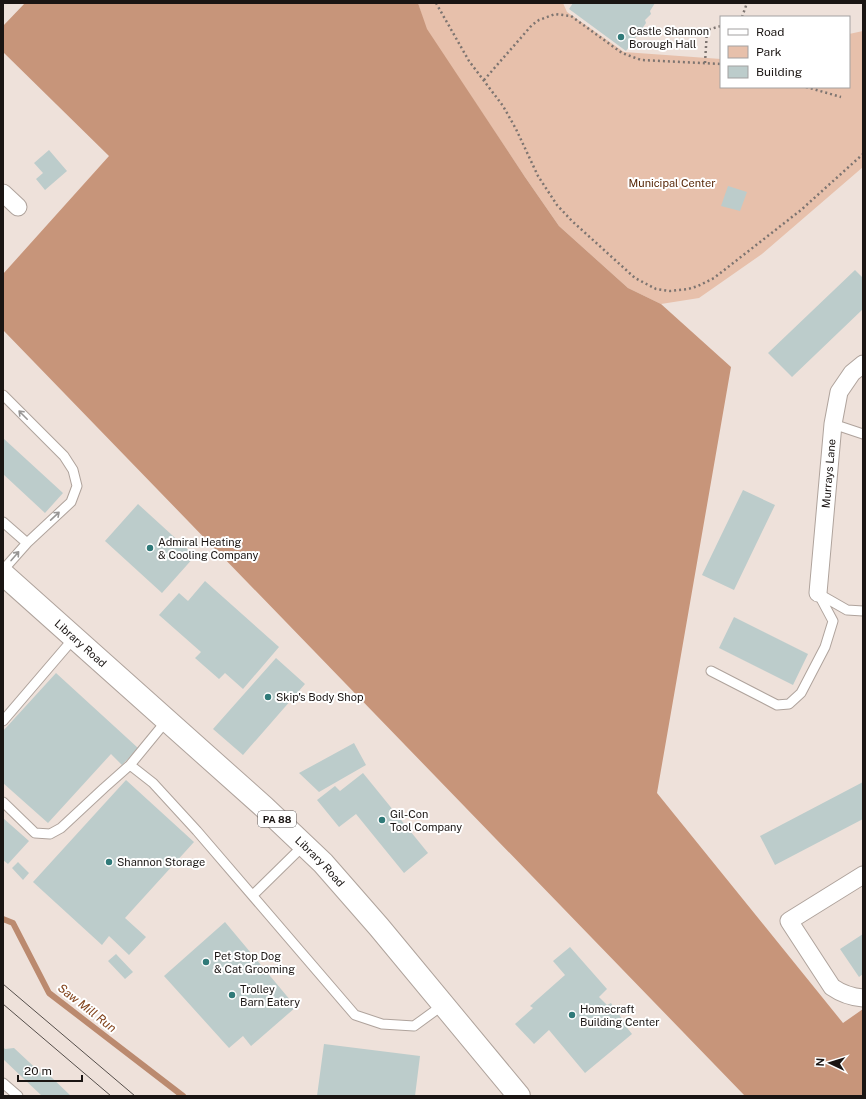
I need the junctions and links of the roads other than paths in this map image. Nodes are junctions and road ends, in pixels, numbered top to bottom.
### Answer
1 (3, 193) edge
2 (18, 207) dead end
3 (863, 364) edge
4 (3, 395) edge
5 (833, 424) junction
6 (863, 434) edge
7 (3, 522) edge
8 (27, 543) junction
9 (3, 570) edge
10 (3, 574) edge
11 (818, 593) junction
12 (863, 611) edge
13 (74, 638) junction
14 (711, 670) dead end
15 (167, 720) junction
16 (3, 722) edge
17 (130, 765) junction
18 (3, 802) edge
19 (304, 845) junction
20 (863, 875) edge
21 (253, 895) junction
22 (863, 998) edge
23 (443, 1005) junction
24 (3, 1083) edge
25 (18, 1096) edge
26 (519, 1096) edge

1 - 2 street
3 - 5 street, Murrays Lane
8 -> 4 lane
5 - 6 lane
5 - 11 street, Murrays Lane
7 - 8 lane
9 -> 8 lane
10 - 13 main road, Library Road / PA 88
11 - 12 lane
11 - 14 lane
13 - 15 main road, Library Road / PA 88
13 - 16 lane
15 - 17 lane
15 - 19 main road, Library Road / PA 88
17 - 18 lane
17 - 21 lane
19 - 21 lane
19 - 23 main road, Library Road / PA 88
20 - 22 street
21 - 23 lane
23 - 26 main road, Library Road / PA 88
24 - 25 lane

